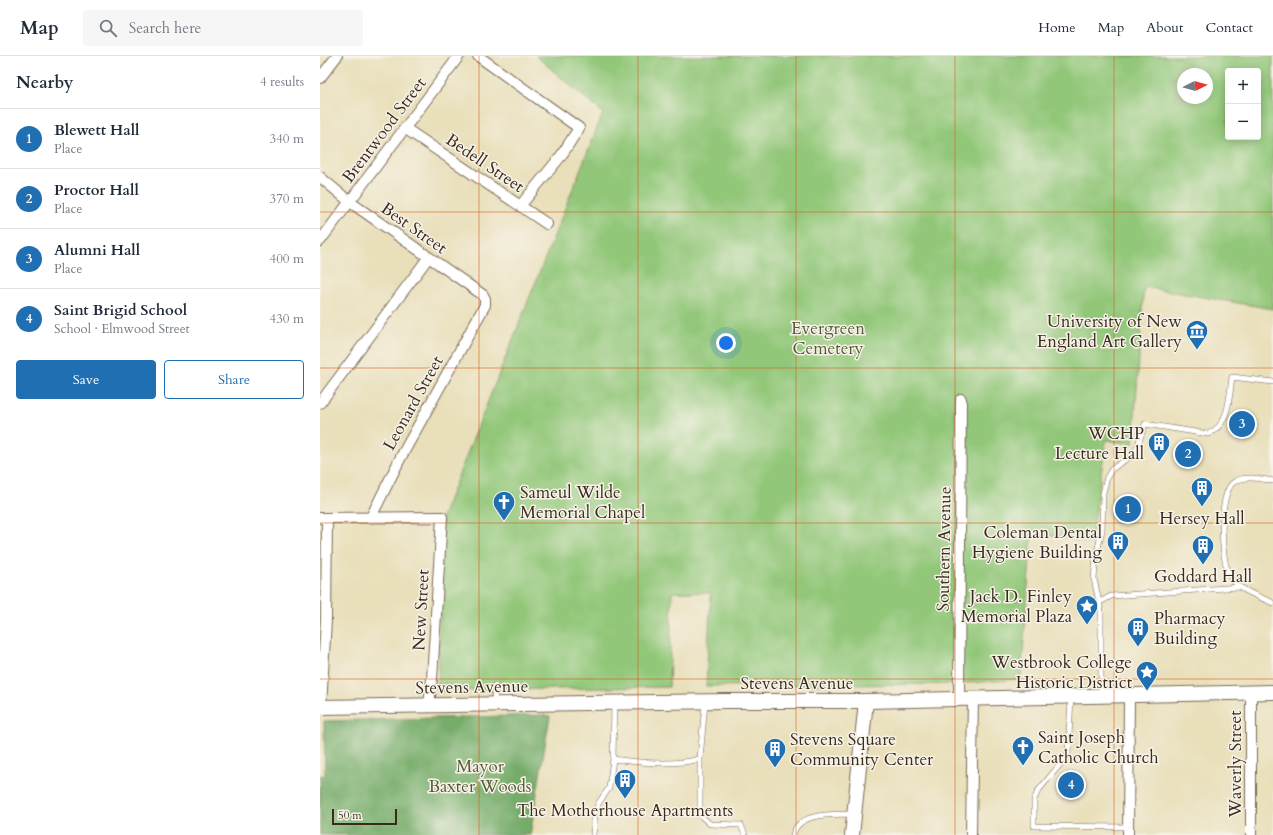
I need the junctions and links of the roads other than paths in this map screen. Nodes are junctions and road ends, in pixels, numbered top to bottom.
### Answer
1 (336, 56) edge
2 (459, 56) edge
3 (478, 56) edge
4 (320, 78) edge
5 (406, 129) junction
6 (320, 177) edge
7 (350, 202) junction
8 (520, 206) junction
9 (547, 224) dead end
10 (320, 242) edge
11 (428, 258) junction
12 (485, 305) joint
13 (1273, 382) edge
14 (961, 399) dead end
15 (320, 403) edge
16 (1273, 481) edge
17 (324, 518) edge
18 (371, 518) junction
19 (1240, 587) junction
20 (1100, 602) junction
21 (1273, 603) edge
22 (495, 685) dead end
23 (1251, 692) junction
24 (1273, 692) edge
25 (1102, 695) junction
26 (1129, 695) junction
27 (1071, 696) junction
28 (959, 698) junction
29 (973, 698) junction
30 (706, 701) junction
31 (866, 701) junction
32 (614, 703) junction
33 (494, 704) junction
34 (429, 705) junction
35 (321, 707) edge
36 (613, 759) junction
37 (700, 759) junction
38 (854, 814) junction
39 (1128, 831) edge
40 (594, 835) edge
41 (745, 835) edge
42 (793, 835) edge
43 (852, 835) edge
44 (970, 835) edge
45 (1250, 835) edge

1 - 4 street
2 - 5 street, Brentwood Street
3 - 8 street
5 - 7 street, Brentwood Street
5 - 8 street, Bedell Street
6 - 7 street, Best Street
7 - 10 street, Brentwood Street
7 - 11 street, Best Street
8 - 9 street, Bedell Street
11 - 12 street, Best Street
11 - 15 street
12 - 18 street, Leonard Street
13 - 20 lane
14 - 28 street, Southern Avenue
16 - 19 lane
17 - 18 street
17 - 35 street
18 - 34 street, New Street
19 - 20 lane
19 - 21 lane
20 - 25 lane
22 - 33 lane
23 - 24 main road, Stevens Avenue
23 - 26 main road, Stevens Avenue
23 - 45 street, Waverly Street
25 - 26 main road, Stevens Avenue
25 - 27 main road, Stevens Avenue
26 - 39 street
27 - 29 main road, Stevens Avenue
27 - 39 lane
28 - 29 main road, Stevens Avenue
28 - 31 main road, Stevens Avenue
29 - 44 street
30 - 31 main road, Stevens Avenue
30 - 32 main road, Stevens Avenue
30 - 37 lane
31 - 38 main road
32 - 33 main road, Stevens Avenue
32 - 36 lane
33 - 34 main road, Stevens Avenue
34 - 35 main road, Stevens Avenue
36 - 37 lane
36 - 40 lane
37 - 41 lane
38 - 42 lane
38 - 43 main road

